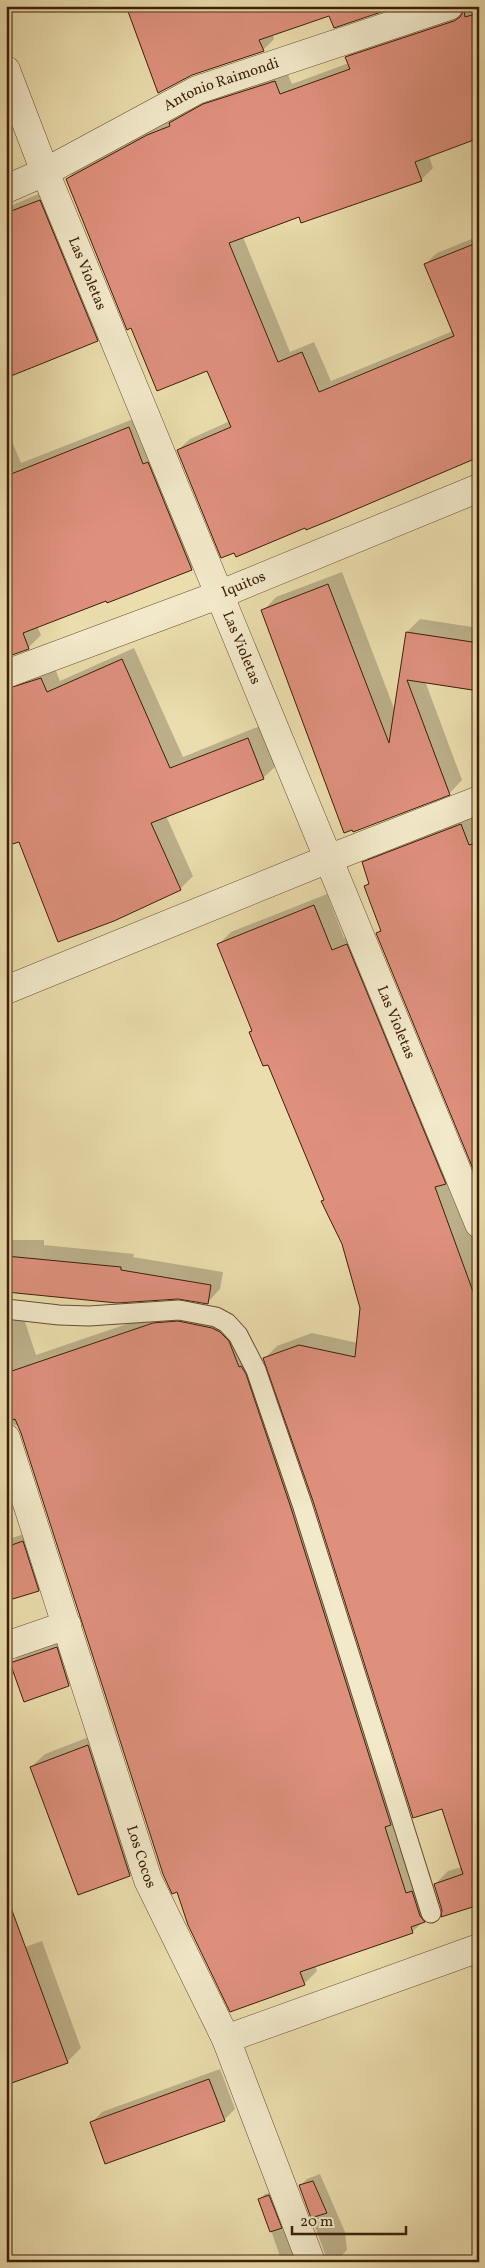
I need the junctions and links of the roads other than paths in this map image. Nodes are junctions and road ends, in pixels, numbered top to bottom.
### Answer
1 (449, 6) edge
2 (6, 70) edge
3 (45, 172) junction
4 (6, 189) edge
5 (479, 488) edge
6 (221, 594) junction
7 (6, 674) edge
8 (479, 800) edge
9 (328, 859) junction
10 (6, 990) edge
11 (479, 1224) edge
12 (6, 1309) edge
13 (6, 1438) edge
14 (67, 1625) junction
15 (6, 1646) edge
16 (431, 1913) dead end
17 (479, 1948) edge
18 (226, 2039) junction
19 (312, 2262) edge

1 - 3 street, Antonio Raimondi
2 - 3 street, Las Violetas
3 - 4 street, Antonio Raimondi
3 - 6 street, Las Violetas
5 - 6 street, Iquitos
6 - 7 street, Iquitos
6 - 9 street, Las Violetas
8 - 9 street
9 - 10 street
9 - 11 street, Las Violetas
12 - 16 lane
13 - 14 street, Los Cocos
14 - 15 street
14 - 18 street, Los Cocos
17 - 18 street
18 - 19 street, Los Cocos

